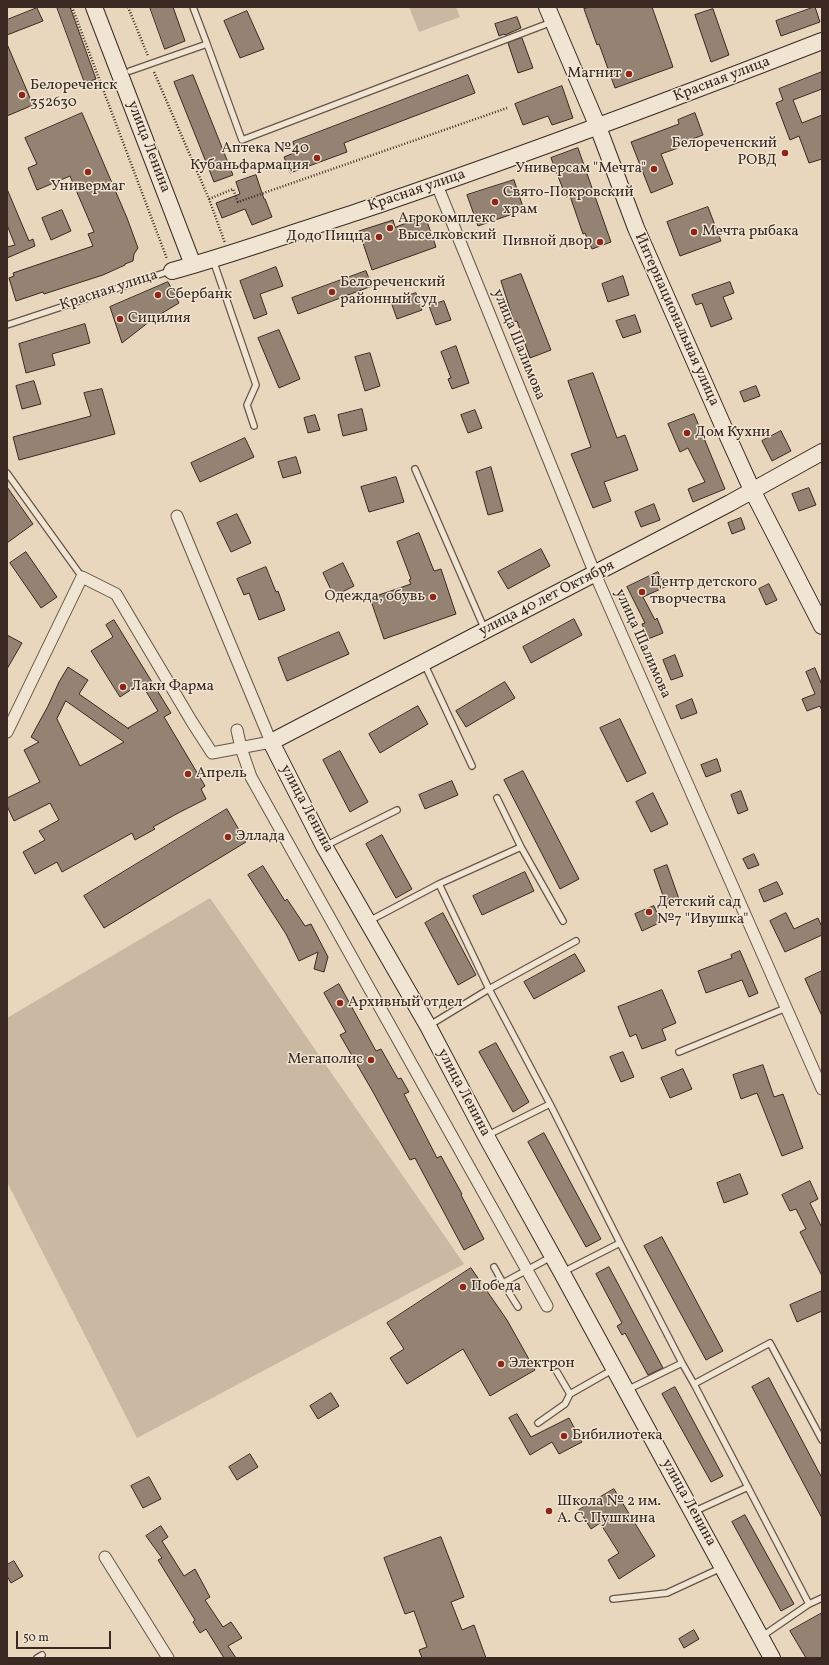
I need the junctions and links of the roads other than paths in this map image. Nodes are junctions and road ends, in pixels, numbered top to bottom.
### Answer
1 (94, 7) edge
2 (105, 7) edge
3 (193, 7) edge
4 (547, 7) edge
5 (553, 22) junction
6 (822, 41) edge
7 (207, 44) junction
8 (130, 72) junction
9 (598, 128) junction
10 (437, 185) junction
11 (203, 262) junction
12 (172, 271) joint
13 (7, 325) edge
14 (254, 426) dead end
15 (822, 452) edge
16 (415, 469) dead end
17 (7, 473) edge
18 (752, 490) junction
19 (177, 516) dead end
20 (594, 574) junction
21 (82, 577) junction
22 (822, 626) edge
23 (485, 631) junction
24 (424, 662) junction
25 (238, 730) dead end
26 (7, 732) edge
27 (271, 742) junction
28 (241, 748) junction
29 (472, 766) dead end
30 (497, 798) dead end
31 (396, 810) dead end
32 (324, 846) junction
33 (521, 847) junction
34 (440, 884) junction
35 (562, 921) dead end
36 (369, 922) junction
37 (576, 941) dead end
38 (489, 989) junction
39 (786, 1008) junction
40 (428, 1026) junction
41 (679, 1052) dead end
42 (822, 1089) edge
43 (550, 1104) junction
44 (486, 1136) junction
45 (620, 1243) junction
46 (553, 1255) junction
47 (494, 1267) dead end
48 (527, 1269) junction
49 (562, 1272) junction
50 (503, 1283) junction
51 (547, 1306) dead end
52 (518, 1307) dead end
53 (682, 1363) junction
54 (614, 1368) junction
55 (558, 1372) dead end
56 (694, 1384) junction
57 (626, 1390) junction
58 (570, 1394) junction
59 (538, 1422) dead end
60 (822, 1440) edge
61 (748, 1487) junction
62 (693, 1512) junction
63 (105, 1557) dead end
64 (723, 1567) junction
65 (822, 1598) edge
66 (613, 1599) dead end
67 (808, 1604) junction
68 (761, 1637) junction
69 (168, 1658) edge
70 (772, 1658) edge

1 - 11 street, улица Ленина
2 - 8 street, улица Ленина
3 - 7 lane
4 - 5 street, Интернациональная улица
5 - 7 lane
5 - 9 street, Интернациональная улица
6 - 9 street, Красная улица
7 - 8 lane
8 - 11 street, улица Ленина
9 - 10 street, Красная улица
9 - 18 street, Интернациональная улица
10 - 11 street, Красная улица
10 - 20 street, улица Шалимова
11 - 12 street, Красная улица
11 - 14 lane
12 - 13 lane, Красная улица
15 - 18 street, улица 40 лет Октября
16 - 23 lane
17 - 21 lane
18 - 20 street, улица 40 лет Октября
18 - 22 street, Интернациональная улица
19 - 27 street, улица Ленина
20 - 23 street, улица 40 лет Октября
20 - 39 street, улица Шалимова
21 - 26 street
21 - 28 street
23 - 24 street, улица 40 лет Октября
24 - 27 street, улица 40 лет Октября
24 - 29 lane
25 - 28 street
27 - 28 street
27 - 32 street, улица Ленина
28 - 48 street
30 - 33 lane
31 - 32 lane
32 - 36 street, улица Ленина
33 - 34 lane
33 - 35 lane
34 - 36 lane
34 - 38 lane
36 - 40 street, улица Ленина
37 - 38 lane
38 - 40 lane
38 - 43 lane
39 - 41 lane
39 - 42 street, улица Шалимова
40 - 44 street, улица Ленина
43 - 44 lane
43 - 45 lane
44 - 46 street, улица Ленина
45 - 49 lane
45 - 53 lane
46 - 48 lane
46 - 49 street, улица Ленина
47 - 50 lane
48 - 50 lane
48 - 51 street
49 - 54 street, улица Ленина
50 - 52 lane
53 - 56 lane
53 - 57 lane
54 - 57 street, улица Ленина
54 - 58 lane
55 - 58 lane
56 - 60 lane
56 - 61 lane
57 - 62 street, улица Ленина
58 - 59 lane
61 - 62 lane
61 - 67 lane
62 - 64 street, улица Ленина
63 - 69 street
64 - 66 lane
64 - 68 street, улица Ленина
65 - 67 lane
67 - 68 lane
68 - 70 street, улица Ленина

